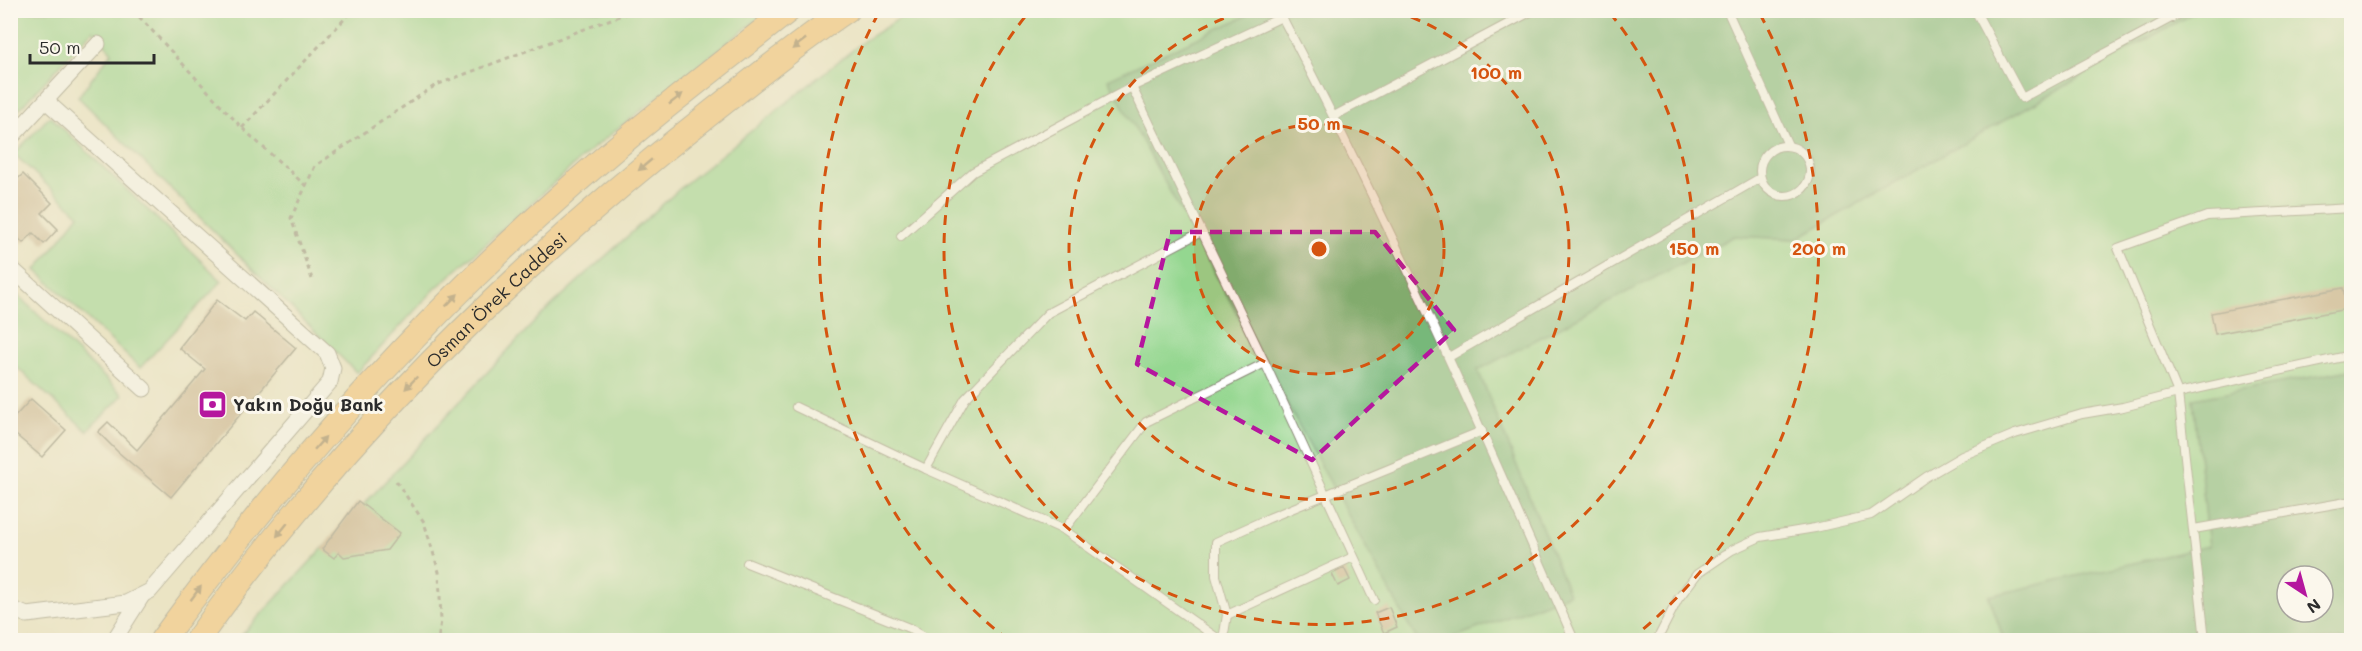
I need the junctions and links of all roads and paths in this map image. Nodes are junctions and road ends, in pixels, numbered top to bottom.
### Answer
1 (133, 10) edge
2 (353, 10) edge
3 (635, 10) edge
4 (789, 10) edge
5 (847, 10) edge
6 (1534, 10) edge
7 (1727, 10) edge
8 (1976, 10) edge
9 (2186, 10) edge
10 (1281, 14) edge
11 (98, 44) dead end
12 (1132, 87) junction
13 (46, 101) junction
14 (1334, 116) junction
15 (243, 128) junction
16 (10, 139) edge
17 (1788, 146) junction
18 (1760, 178) junction
19 (306, 186) junction
20 (2352, 208) edge
21 (1201, 232) junction
22 (901, 236) dead end
23 (10, 267) edge
24 (312, 279) dead end
25 (2352, 355) edge
26 (1449, 357) junction
27 (1265, 363) junction
28 (144, 389) dead end
29 (2178, 393) junction
30 (796, 407) dead end
31 (1482, 431) junction
32 (926, 470) junction
33 (396, 481) dead end
34 (1325, 496) junction
35 (2352, 501) edge
36 (2194, 529) junction
37 (1064, 530) junction
38 (1353, 557) junction
39 (747, 563) dead end
40 (142, 596) junction
41 (1374, 600) dead end
42 (10, 608) edge
43 (1227, 615) junction
44 (114, 640) edge
45 (162, 640) edge
46 (196, 640) edge
47 (438, 640) edge
48 (930, 640) edge
49 (1221, 640) edge
50 (1574, 640) edge
51 (1657, 640) edge
52 (2205, 640) edge

1 - 15 path
2 - 15 path
3 - 19 path
45 -> 4 main road, Osman Örek Caddesi
5 -> 46 main road, Osman Örek Caddesi
6 - 14 lane
7 - 17 lane
8 - 9 lane
10 - 12 lane
10 - 14 lane
11 - 13 street
12 - 21 lane
12 - 22 lane
13 - 16 street
13 - 40 street
14 - 26 lane
15 - 19 path
17 - 18 lane
17 - 18 lane
18 - 26 lane
19 - 24 path
20 - 29 lane
21 - 27 lane
21 - 32 lane
23 - 28 street
25 - 29 lane
26 - 31 lane
27 - 34 lane
27 - 37 lane
29 - 36 lane
29 - 51 lane
30 - 32 lane
31 - 34 lane
31 - 50 lane
32 - 37 lane
33 - 47 path
34 - 38 lane
34 - 43 lane
35 - 36 lane
36 - 52 lane
37 - 49 lane
38 - 41 lane
38 - 43 lane
39 - 48 lane
40 - 42 street
40 - 44 street
43 - 49 lane

